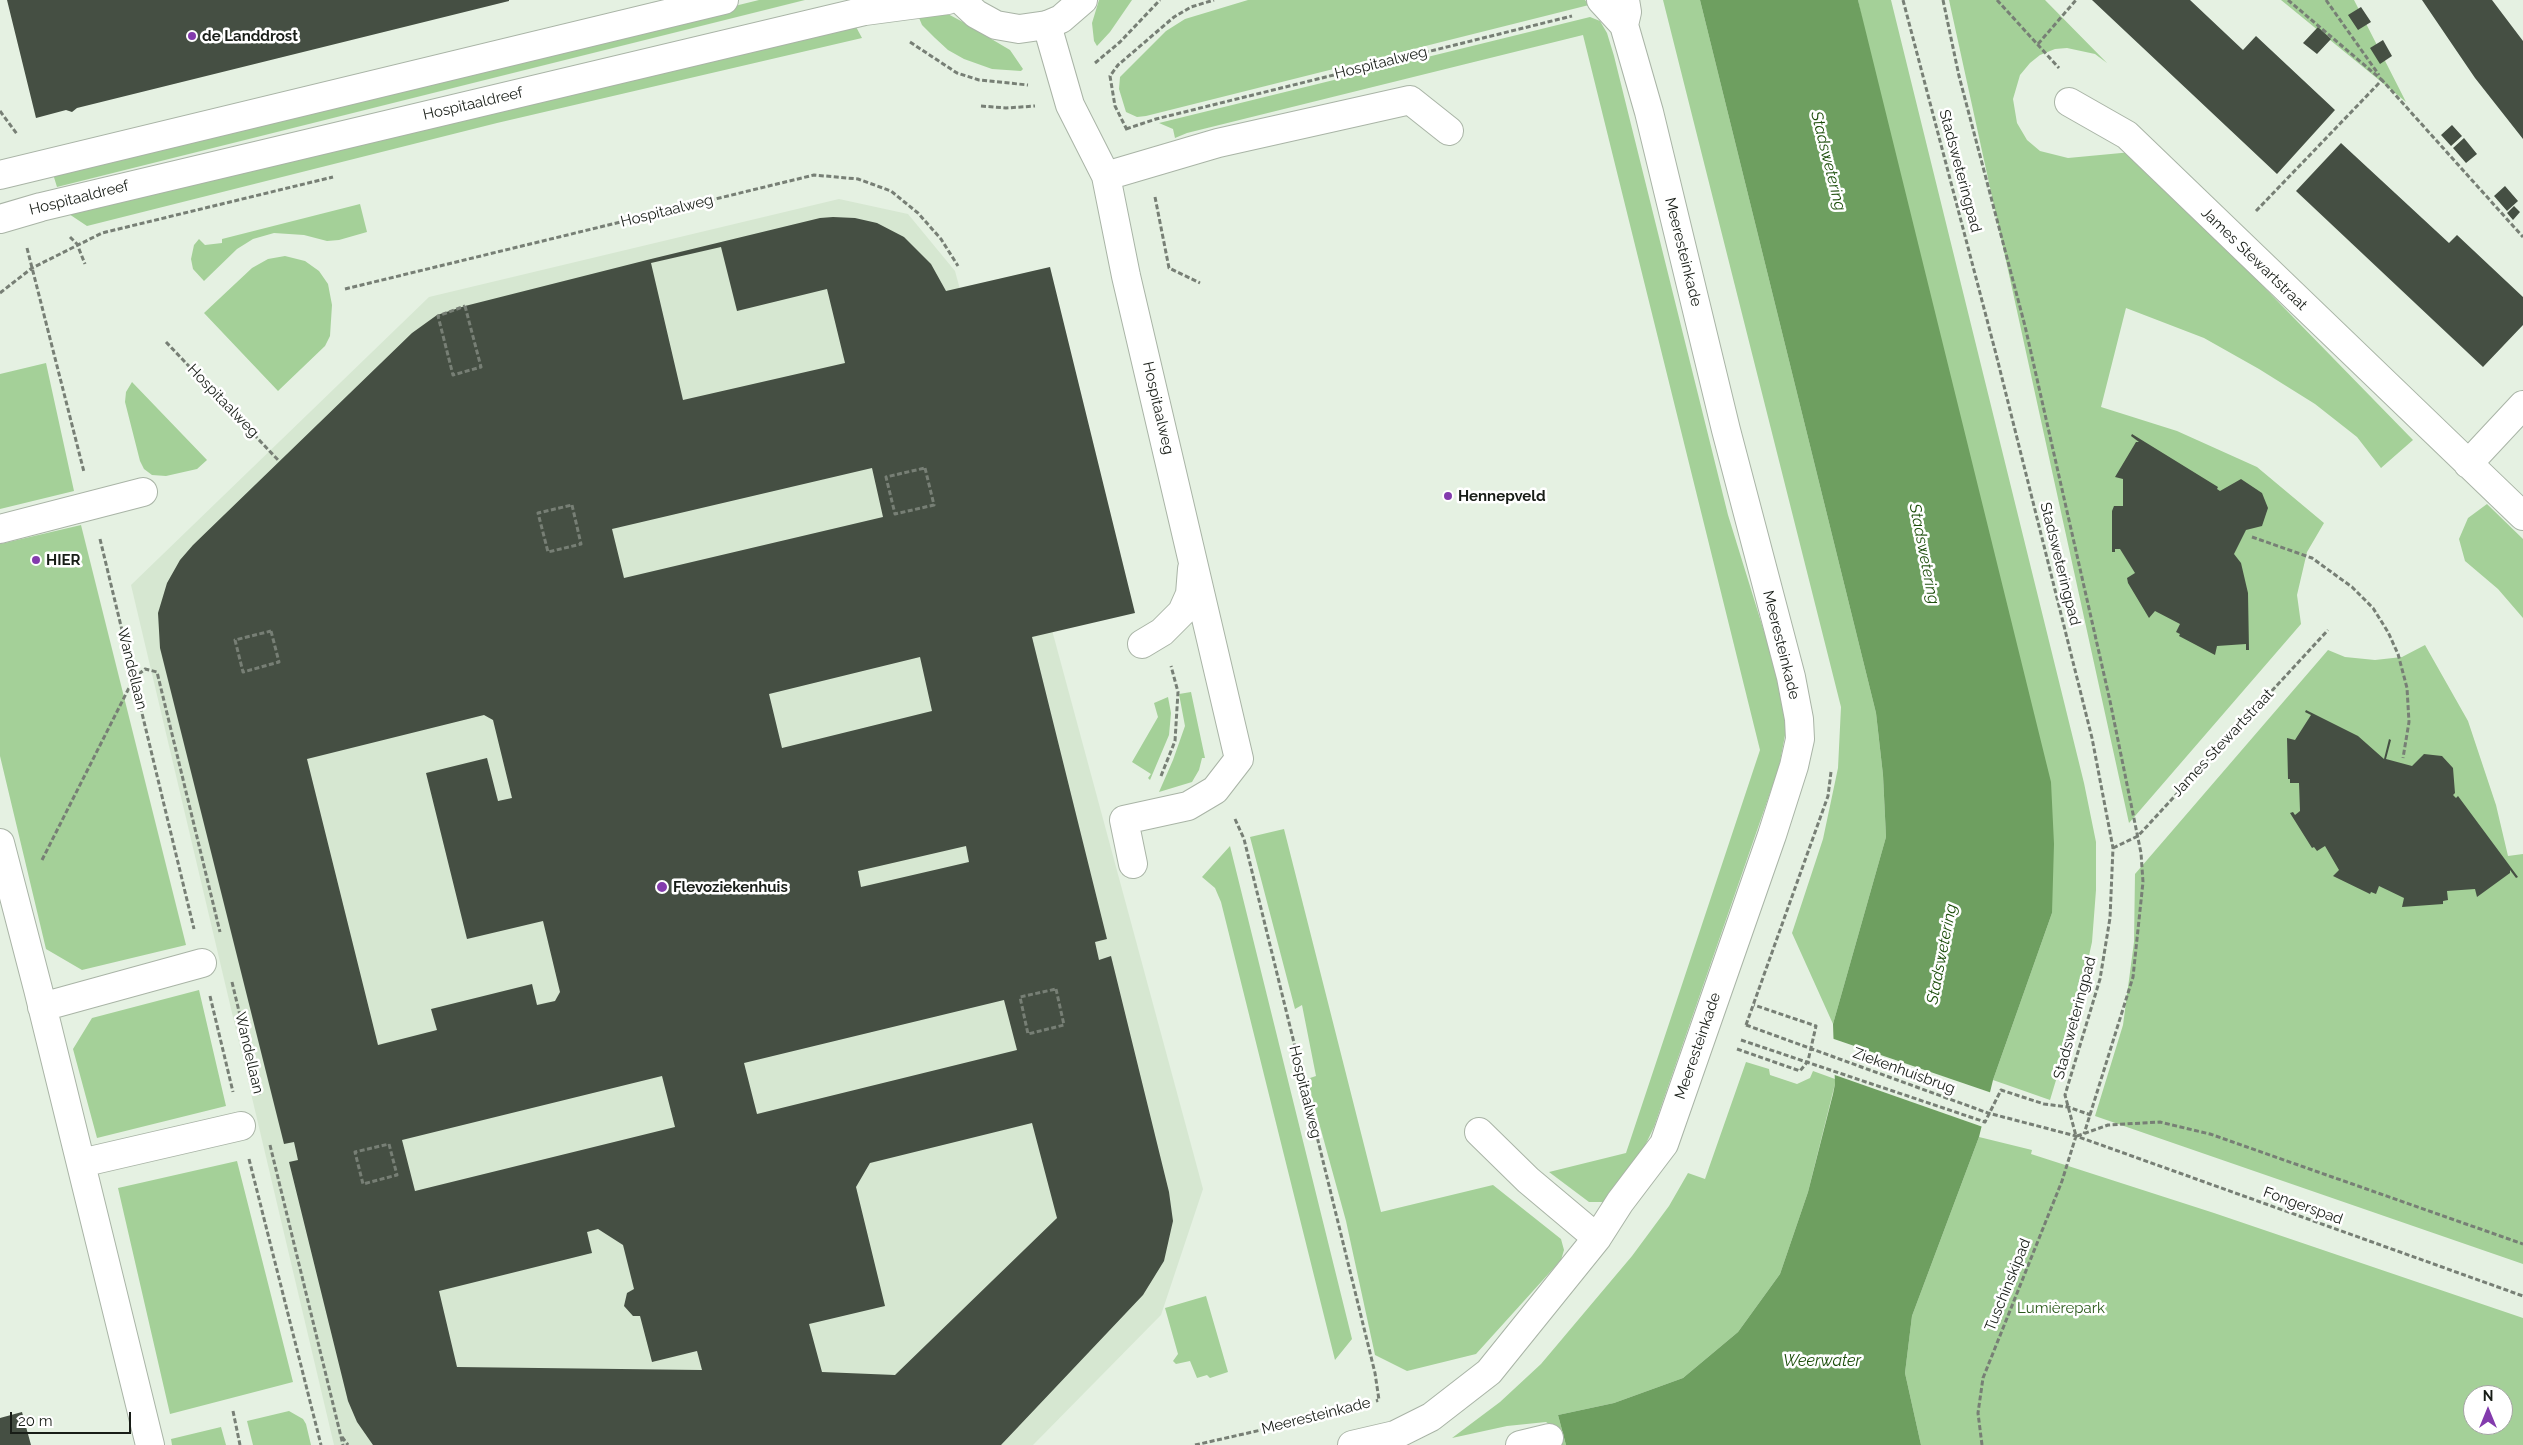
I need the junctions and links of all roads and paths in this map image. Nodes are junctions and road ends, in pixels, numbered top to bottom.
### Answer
1 (724, 0) edge
2 (948, 0) edge
3 (961, 0) edge
4 (1083, 0) edge
5 (1214, 0) edge
6 (1903, 0) edge
7 (1943, 0) edge
8 (1997, 0) edge
9 (2076, 0) edge
10 (2288, 0) edge
11 (2326, 0) edge
12 (1204, 1) edge
13 (1614, 8) edge
14 (1047, 25) junction
15 (2038, 44) junction
16 (1110, 76) dead end
17 (2382, 80) junction
18 (2069, 102) joint
19 (1126, 129) dead end
20 (1449, 131) dead end
21 (342, 174) dead end
22 (0, 175) edge
23 (1106, 176) junction
24 (0, 219) edge
25 (2231, 236) junction
26 (2523, 237) edge
27 (958, 266) dead end
28 (32, 268) junction
29 (345, 289) dead end
30 (0, 293) edge
31 (465, 306) joint
32 (166, 342) dead end
33 (2523, 405) edge
34 (279, 461) dead end
35 (2468, 464) junction
36 (143, 492) dead end
37 (92, 504) junction
38 (538, 513) joint
39 (895, 514) joint
40 (2523, 516) edge
41 (0, 529) edge
42 (2252, 537) dead end
43 (1193, 555) junction
44 (2328, 630) dead end
45 (271, 631) joint
46 (1152, 638) joint
47 (134, 678) junction
48 (2403, 758) dead end
49 (1215, 790) junction
50 (1142, 816) junction
51 (2138, 836) junction
52 (0, 843) edge
53 (2113, 848) junction
54 (1133, 864) dead end
55 (13, 889) junction
56 (221, 935) dead end
57 (202, 963) junction
58 (230, 973) dead end
59 (1020, 997) joint
60 (1754, 1005) dead end
61 (42, 1007) junction
62 (1710, 1012) junction
63 (1741, 1040) dead end
64 (1737, 1048) dead end
65 (1812, 1050) junction
66 (1808, 1061) junction
67 (259, 1096) dead end
68 (2068, 1106) junction
69 (1988, 1113) junction
70 (2091, 1115) junction
71 (241, 1126) junction
72 (1479, 1132) dead end
73 (2084, 1134) junction
74 (2076, 1136) junction
75 (270, 1144) dead end
76 (355, 1152) joint
77 (82, 1163) junction
78 (1597, 1238) junction
79 (2523, 1244) edge
80 (2523, 1296) edge
81 (1379, 1400) joint
82 (1372, 1403) dead end
83 (233, 1411) dead end
84 (1340, 1413) dead end
85 (340, 1435) junction
86 (1549, 1438) dead end
87 (1358, 1444) edge
88 (150, 1445) edge
89 (240, 1445) edge
90 (321, 1445) edge
91 (343, 1445) edge
92 (348, 1445) edge
93 (1195, 1445) edge
94 (1520, 1445) edge
95 (1982, 1445) edge

1 - 22 street
2 - 24 street, Hospitaaldreef
3 - 14 street
4 - 14 street
5 - 12 path
6 - 53 path, Stadsweteringpad
7 - 51 path, Stadsweteringpad
8 - 15 path
9 - 15 path
10 - 17 path
11 - 17 path
12 - 16 path
13 - 19 path, Hospitaalweg
13 - 62 street, Meeresteinkade
14 - 23 street, Hospitaalweg
15 - 18 path
17 - 25 path
17 - 26 path
18 - 25 street, James Stewartstraat
20 - 23 street
21 - 28 path
23 - 43 street, Hospitaalweg
25 - 35 street, James Stewartstraat
27 - 29 path, Hospitaalweg
28 - 30 path
28 - 37 path, Wandellaan
31 - 31 path
32 - 34 path, Hospitaalweg
33 - 35 street
35 - 40 street, James Stewartstraat
36 - 37 street
37 - 41 street
37 - 47 path, Wandellaan
38 - 38 path
39 - 39 path
42 - 48 path
43 - 46 street
43 - 49 street, Hospitaalweg
44 - 51 path, James Stewartstraat
45 - 45 path
46 - 50 path
47 - 55 path
47 - 56 path, Wandellaan
47 - 57 path, Wandellaan
49 - 50 street, Hospitaalweg
49 - 81 path, Hospitaalweg
50 - 54 street, Hospitaalweg
51 - 53 path, James Stewartstraat
51 - 70 path, Stadsweteringpad
52 - 55 street
53 - 68 path, Stadsweteringpad
55 - 61 street
57 - 61 street
57 - 71 path, Wandellaan
58 - 67 path, Wandellaan
59 - 59 path
60 - 65 path
61 - 77 street
62 - 65 path
62 - 78 street, Meeresteinkade
63 - 66 path
64 - 66 path
65 - 66 path
65 - 69 path, Ziekenhuisbrug
66 - 69 path, Ziekenhuisbrug
68 - 69 path
68 - 70 path
68 - 74 path, Stadsweteringpad
69 - 74 path, Fongerspad
70 - 73 path, Stadsweteringpad
71 - 77 street
71 - 90 path, Wandellaan
72 - 78 street
73 - 74 path, Fongerspad
73 - 79 path, Fongerspad
74 - 80 path, Fongerspad
74 - 95 path, Tuschinskipad
75 - 85 path
76 - 76 path
77 - 88 street
78 - 87 street, Meeresteinkade
81 - 82 path, Meeresteinkade
83 - 89 path
84 - 93 path, Meeresteinkade
85 - 91 path
85 - 92 path
86 - 94 street

